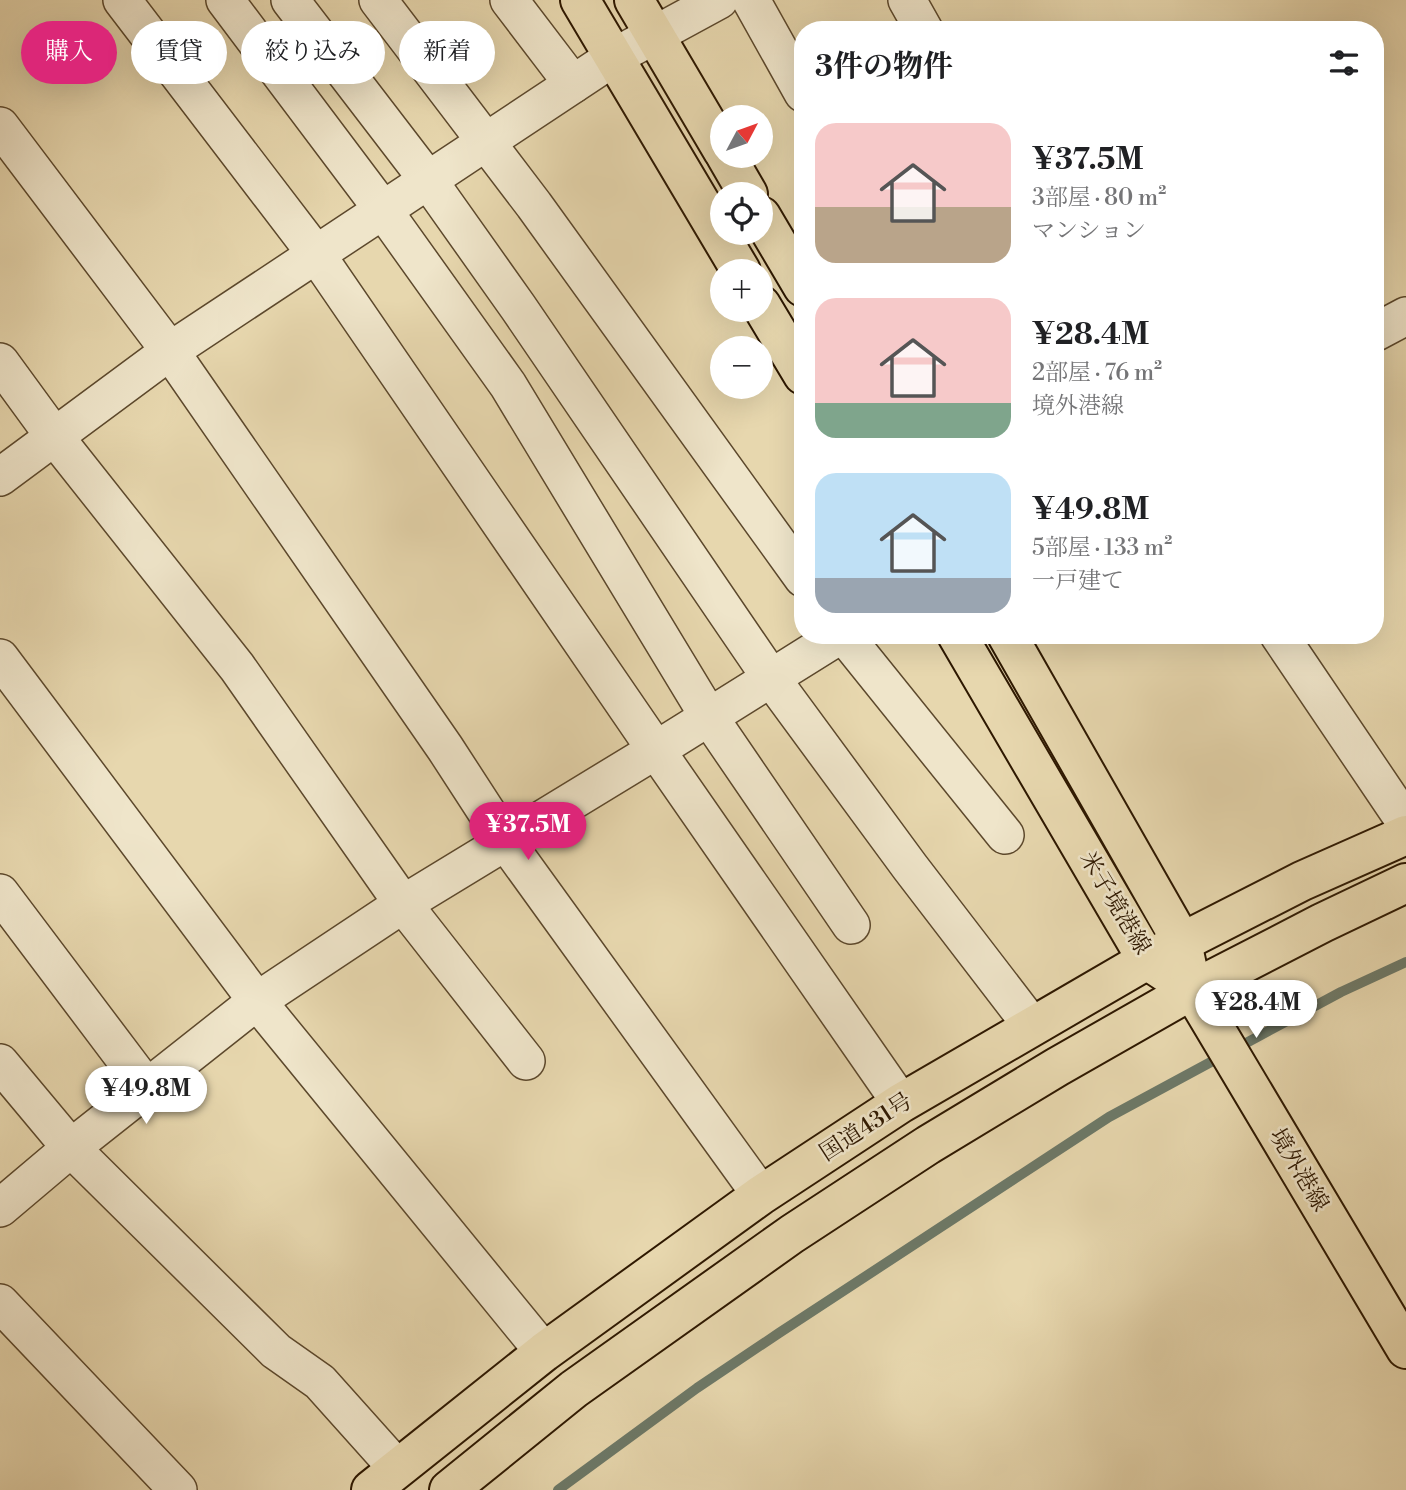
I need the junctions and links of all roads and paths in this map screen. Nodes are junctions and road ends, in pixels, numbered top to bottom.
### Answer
1 (122, 0) edge
2 (225, 0) edge
3 (290, 0) edge
4 (378, 0) edge
5 (509, 0) edge
6 (580, 0) edge
7 (634, 0) edge
8 (719, 0) edge
9 (751, 0) edge
10 (907, 0) edge
11 (919, 21) edge
12 (654, 35) junction
13 (614, 57) junction
14 (794, 77) edge
15 (573, 84) junction
16 (0, 126) edge
17 (710, 129) edge
18 (486, 141) junction
19 (428, 180) junction
20 (383, 210) junction
21 (773, 236) edge
22 (316, 254) junction
23 (734, 259) edge
24 (794, 272) edge
25 (1406, 316) edge
26 (771, 322) edge
27 (1384, 328) edge
28 (170, 351) junction
29 (794, 360) edge
30 (0, 362) edge
31 (54, 436) junction
32 (0, 477) edge
33 (794, 566) edge
34 (827, 644) edge
35 (849, 644) edge
36 (962, 644) edge
37 (1012, 644) edge
38 (1285, 644) edge
39 (0, 658) edge
40 (771, 678) junction
41 (709, 717) junction
42 (656, 750) junction
43 (1406, 823) edge
44 (1005, 835) dead end
45 (1406, 835) edge
46 (506, 842) junction
47 (1406, 883) edge
48 (0, 893) edge
49 (403, 904) junction
50 (851, 925) dead end
51 (1182, 942) junction
52 (1147, 960) junction
53 (1192, 990) junction
54 (257, 1001) junction
55 (1032, 1026) junction
56 (526, 1061) dead end
57 (0, 1063) edge
58 (147, 1088) junction
59 (901, 1103) junction
60 (71, 1148) junction
61 (4, 1195) edge
62 (761, 1195) junction
63 (0, 1303) edge
64 (1406, 1349) edge
65 (544, 1352) junction
66 (384, 1479) edge
67 (178, 1490) edge
68 (449, 1490) edge

1 - 22 street
2 - 20 street
3 - 19 street
4 - 18 street
5 - 15 street
6 - 13 main road
7 - 12 main road
8 - 12 street
9 - 14 street
10 - 11 street
12 - 13 street
12 - 17 main road
13 - 15 street
13 - 23 main road
15 - 18 street
16 - 28 street
18 - 19 street
18 - 33 street
19 - 20 street
19 - 40 street
20 - 22 street
20 - 41 street
21 - 24 main road
22 - 28 street
22 - 42 street
25 - 27 street
26 - 29 main road
28 - 31 street
28 - 46 street
30 - 31 street
31 - 32 street
31 - 49 street
34 - 40 street
35 - 44 street
36 - 52 main road, 米子境港線
37 - 51 main road, 米子境港線
38 - 43 street
39 - 54 street
40 - 41 street
40 - 55 street
41 - 42 street
41 - 50 street
42 - 46 street
42 - 59 street
45 - 51 main road, 国道431号
46 - 49 street
46 - 62 street
47 - 53 main road
48 - 58 street
49 - 54 street
49 - 56 street
51 - 52 main road, 国道431号
51 - 53 main road, 米子境港線
52 - 53 main road, 米子境港線
52 - 55 main road, 国道431号
53 - 64 main road, 境外港線
53 - 68 main road
54 - 58 street
54 - 65 street
55 - 59 main road, 国道431号
57 - 60 street
58 - 60 street
59 - 62 main road, 国道431号
60 - 61 street
60 - 66 street
62 - 65 main road, 国道431号
63 - 67 street
65 - 66 main road, 国道431号

